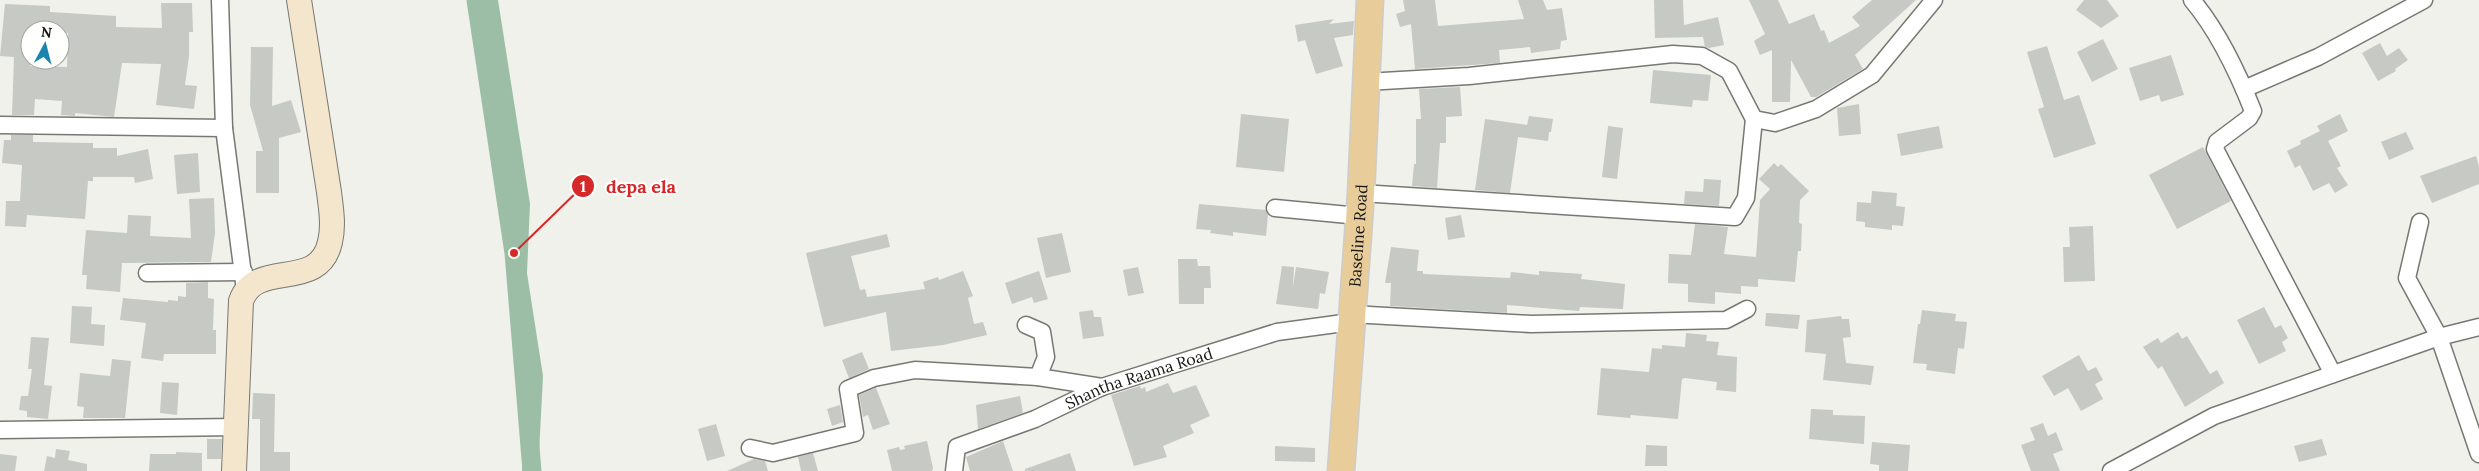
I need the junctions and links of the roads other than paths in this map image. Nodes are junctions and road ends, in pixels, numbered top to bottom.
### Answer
1 (220, 0) edge
2 (299, 0) edge
3 (1370, 0) edge
4 (1934, 0) edge
5 (2192, 0) edge
6 (2424, 0) edge
7 (1366, 82) junction
8 (2244, 89) junction
9 (1754, 119) junction
10 (0, 125) edge
11 (224, 128) junction
12 (1360, 205) junction
13 (1275, 208) dead end
14 (2420, 222) dead end
15 (147, 273) dead end
16 (244, 281) junction
17 (1746, 309) dead end
18 (1351, 318) junction
19 (1026, 325) dead end
20 (2479, 327) edge
21 (2439, 336) junction
22 (2333, 374) junction
23 (1038, 377) junction
24 (1102, 386) junction
25 (237, 427) junction
26 (0, 430) edge
27 (750, 448) dead end
28 (2479, 454) edge
29 (234, 471) edge
30 (954, 471) edge
31 (1341, 471) edge
32 (2111, 471) edge

1 - 11 street
2 - 16 street
3 - 7 main road, Baseline Road
4 - 9 street
5 - 8 street
6 - 8 street
7 - 9 street
7 - 12 main road, Baseline Road
8 - 22 street
9 - 12 street
10 - 11 street
11 - 16 street
12 - 13 street
12 - 18 main road, Baseline Road
14 - 21 street
15 - 16 street
16 - 25 street
17 - 18 street, Shantha Raama Road
18 - 24 street, Shantha Raama Road
18 - 31 main road, Baseline Road
19 - 23 street
20 - 21 street
21 - 22 street
21 - 28 street
22 - 32 street
23 - 24 street
23 - 27 street
24 - 30 street, Shantha Raama Road
25 - 26 street
25 - 29 street

